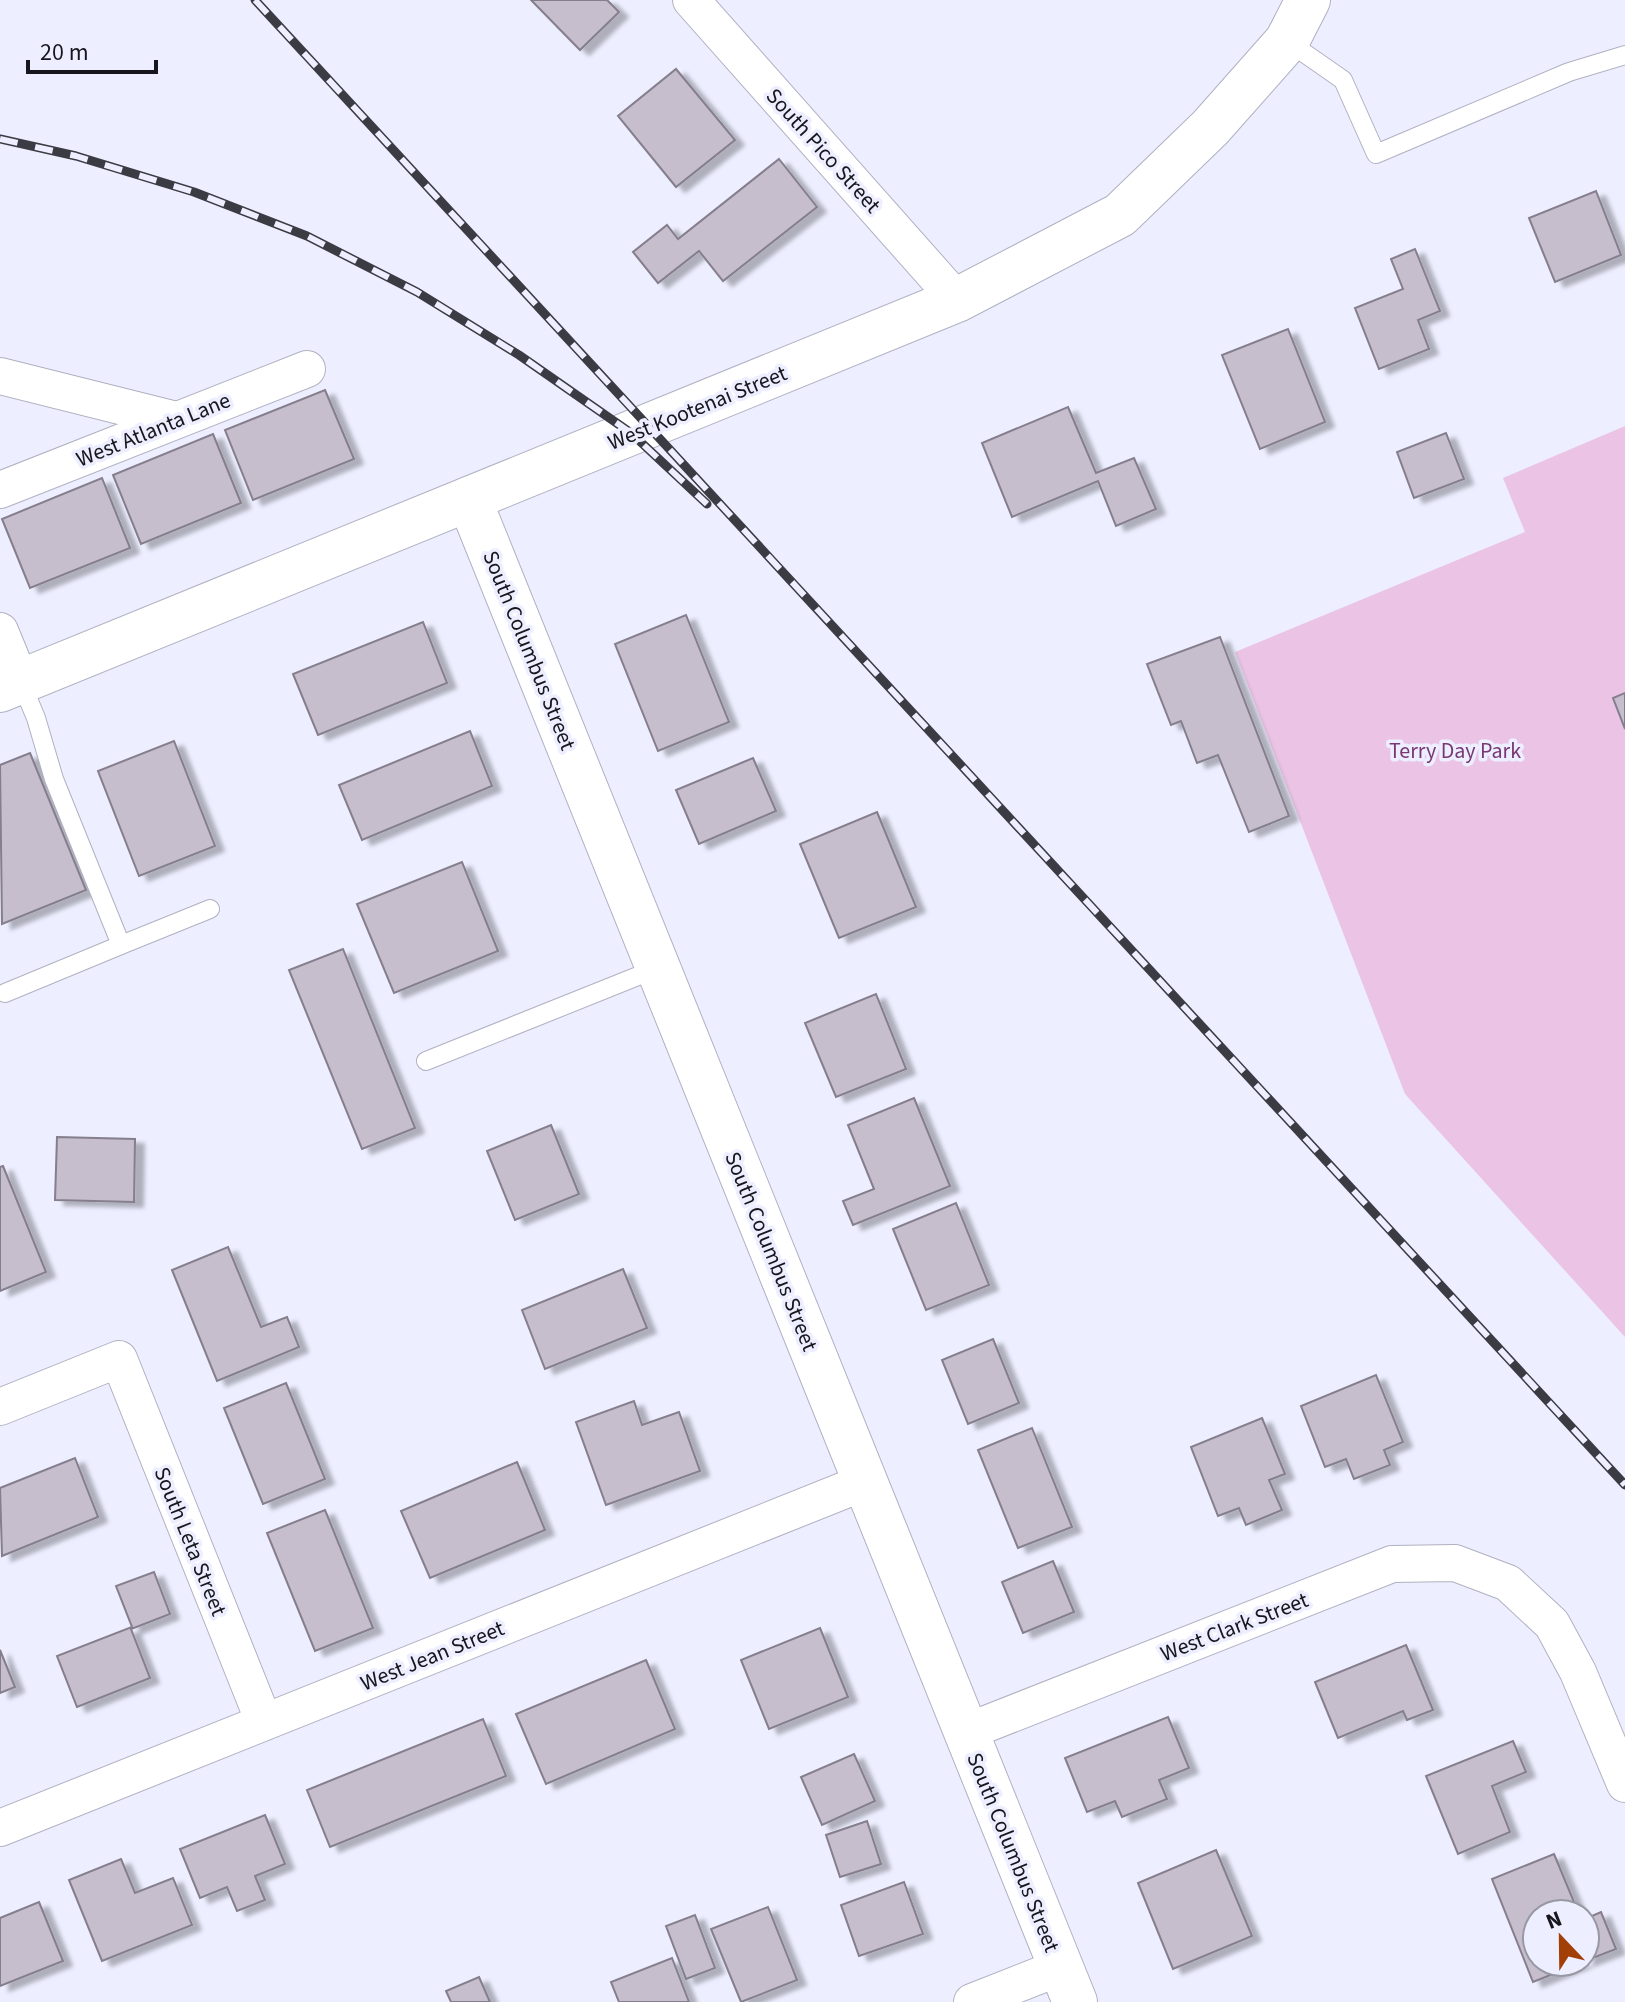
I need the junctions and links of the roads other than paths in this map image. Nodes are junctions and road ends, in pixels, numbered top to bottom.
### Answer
1 (691, 0) edge
2 (1308, 0) edge
3 (1287, 41) junction
4 (1625, 55) edge
5 (957, 300) junction
6 (307, 369) dead end
7 (0, 376) edge
8 (176, 420) junction
9 (0, 490) edge
10 (469, 499) junction
11 (0, 631) edge
12 (10, 686) edge
13 (210, 909) dead end
14 (121, 945) junction
15 (658, 968) junction
16 (5, 993) dead end
17 (426, 1061) dead end
18 (0, 1407) edge
19 (865, 1482) junction
20 (264, 1722) junction
21 (966, 1732) junction
22 (1625, 1784) edge
23 (0, 1828) edge
24 (1068, 1984) edge
25 (972, 2002) edge

1 - 5 street, South Pico Street
2 - 3 street, West Kootenai Street
3 - 4 lane
3 - 5 street, West Kootenai Street
5 - 10 street, West Kootenai Street
6 - 8 street, West Atlanta Lane
7 - 8 street
8 - 9 street, West Atlanta Lane
10 - 12 street, West Kootenai Street
10 - 15 street, South Columbus Street
11 - 12 street
12 - 14 lane
13 - 14 lane
14 - 16 lane
15 - 17 lane
15 - 19 street, South Columbus Street
18 - 20 street, South Leta Street
19 - 20 street, West Jean Street
19 - 21 street, South Columbus Street
20 - 23 street, West Jean Street
21 - 22 street, West Clark Street
21 - 24 street, South Columbus Street
24 - 25 street

